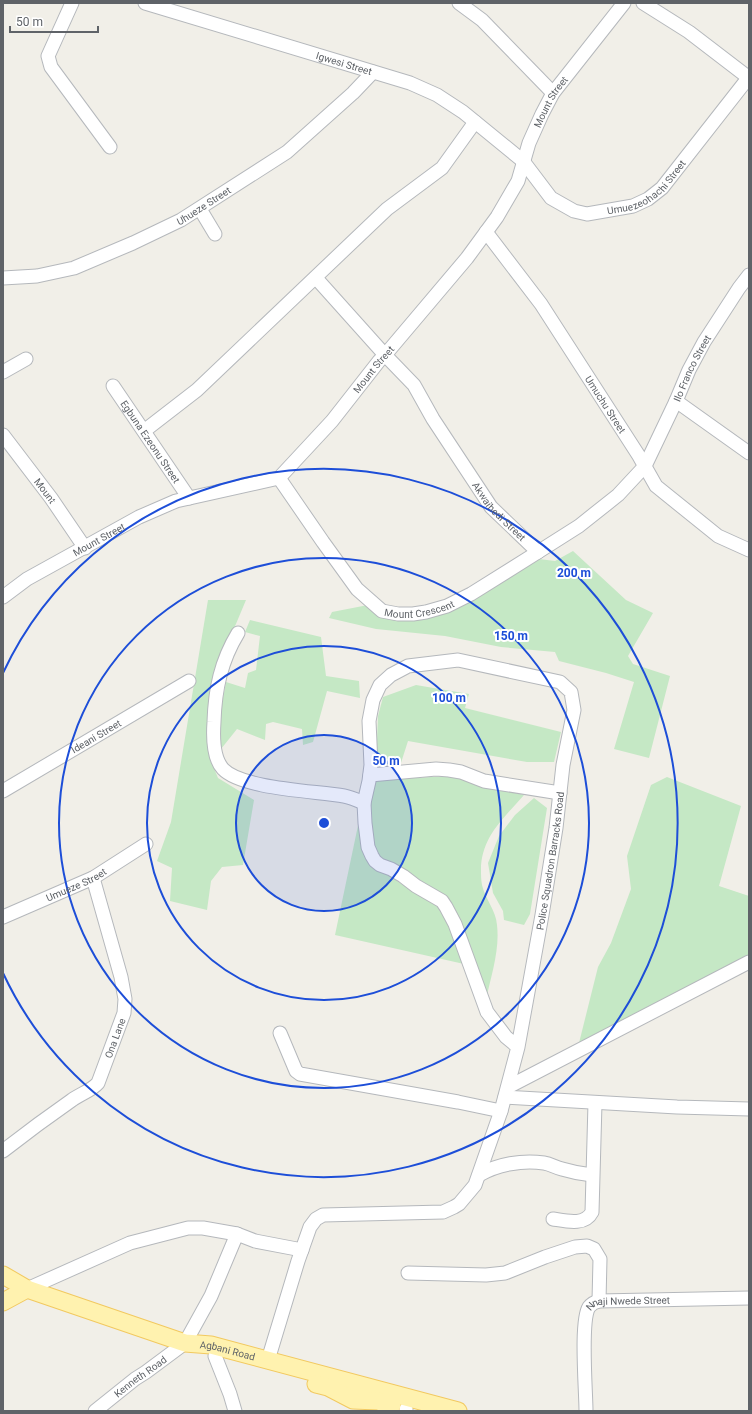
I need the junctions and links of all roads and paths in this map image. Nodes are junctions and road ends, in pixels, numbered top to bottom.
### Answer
1 (72, 3) edge
2 (145, 3) edge
3 (459, 3) edge
4 (624, 3) edge
5 (643, 3) edge
6 (373, 72) junction
7 (749, 77) edge
8 (553, 93) junction
9 (475, 122) junction
10 (110, 147) dead end
11 (523, 162) junction
12 (200, 209) junction
13 (486, 232) junction
14 (215, 234) dead end
15 (749, 275) edge
16 (3, 278) edge
17 (316, 278) junction
18 (385, 356) junction
19 (26, 359) dead end
20 (3, 372) edge
21 (113, 386) dead end
22 (676, 401) junction
23 (144, 431) junction
24 (3, 435) edge
25 (749, 453) edge
26 (645, 466) junction
27 (279, 478) junction
28 (189, 498) junction
29 (85, 548) junction
30 (749, 550) edge
31 (538, 552) junction
32 (3, 597) edge
33 (238, 632) dead end
34 (189, 681) dead end
35 (370, 775) junction
36 (3, 791) edge
37 (560, 793) junction
38 (364, 803) junction
39 (146, 844) dead end
40 (93, 878) junction
41 (3, 917) edge
42 (749, 962) edge
43 (280, 1033) dead end
44 (518, 1047) junction
45 (506, 1092) junction
46 (595, 1102) junction
47 (749, 1109) edge
48 (501, 1111) junction
49 (3, 1151) edge
50 (478, 1175) junction
51 (592, 1175) junction
52 (554, 1219) dead end
53 (237, 1234) junction
54 (302, 1250) junction
55 (408, 1273) dead end
56 (3, 1276) edge
57 (12, 1294) edge
58 (749, 1298) edge
59 (599, 1301) junction
60 (181, 1344) junction
61 (215, 1356) junction
62 (268, 1360) junction
63 (352, 1406) edge
64 (409, 1410) edge
65 (95, 1411) edge
66 (235, 1411) edge
67 (458, 1411) edge
68 (586, 1411) edge

1 - 10 street
2 - 6 street, Igwesi Street
3 - 8 street
4 - 8 street, Mount Street
5 - 7 street
6 - 9 street, Igwesi Street
6 - 12 street, Uhueze Street
7 - 11 street, Umuezeohachi Street
8 - 11 street, Mount Street
9 - 11 street, Igwesi Street
9 - 17 street
11 - 13 street, Mount Street
12 - 14 street
12 - 16 street, Uhueze Street
13 - 18 street, Mount Street
13 - 26 street, Umuchu Street
15 - 22 street, Ilo Franco Street
17 - 18 street, Akwaihedi Street
17 - 23 street
18 - 27 street, Mount Street
18 - 31 street, Akwaihedi Street
19 - 20 street
21 - 23 street, Egbuna Ezeonu Street
22 - 25 street
22 - 26 street, Ilo Franco Street
23 - 28 street, Egbuna Ezeonu Street
24 - 29 street, Mount
26 - 30 street, Umuchu Street
26 - 31 street
27 - 28 street, Mount Street
27 - 31 street, Mount Crescent
28 - 29 street, Mount Street
29 - 32 street, Mount Street
33 - 38 street
34 - 36 street, Ideani Street
35 - 37 street
35 - 37 street, Police Squadron Barracks Road
35 - 38 street, Police Squadron Barracks Road
37 - 44 street, Police Squadron Barracks Road
38 - 44 street, Police Squadron Barracks Road
39 - 40 street, Umueze Street
40 - 41 street, Umueze Street
40 - 49 street, Ona Lane
42 - 45 street
43 - 48 street
44 - 45 street
45 - 46 street
45 - 48 street
46 - 47 street
46 - 51 street
48 - 50 street
50 - 51 street
50 - 54 street
51 - 52 street
53 - 54 street
53 - 57 street
53 - 60 street
54 - 62 street
55 - 59 street
56 - 57 main road, Agbani Road
57 - 60 main road, Agbani Road
58 - 59 street, Nnaji Nwede Street
59 - 68 street, Nnaji Nwede Street
60 - 61 main road, Agbani Road
60 - 62 main road, Agbani Road
60 - 65 street, Kenneth Road
61 - 63 main road, Agbani Road
61 - 66 street
62 - 67 main road, Agbani Road
63 - 64 main road, Agbani Road

